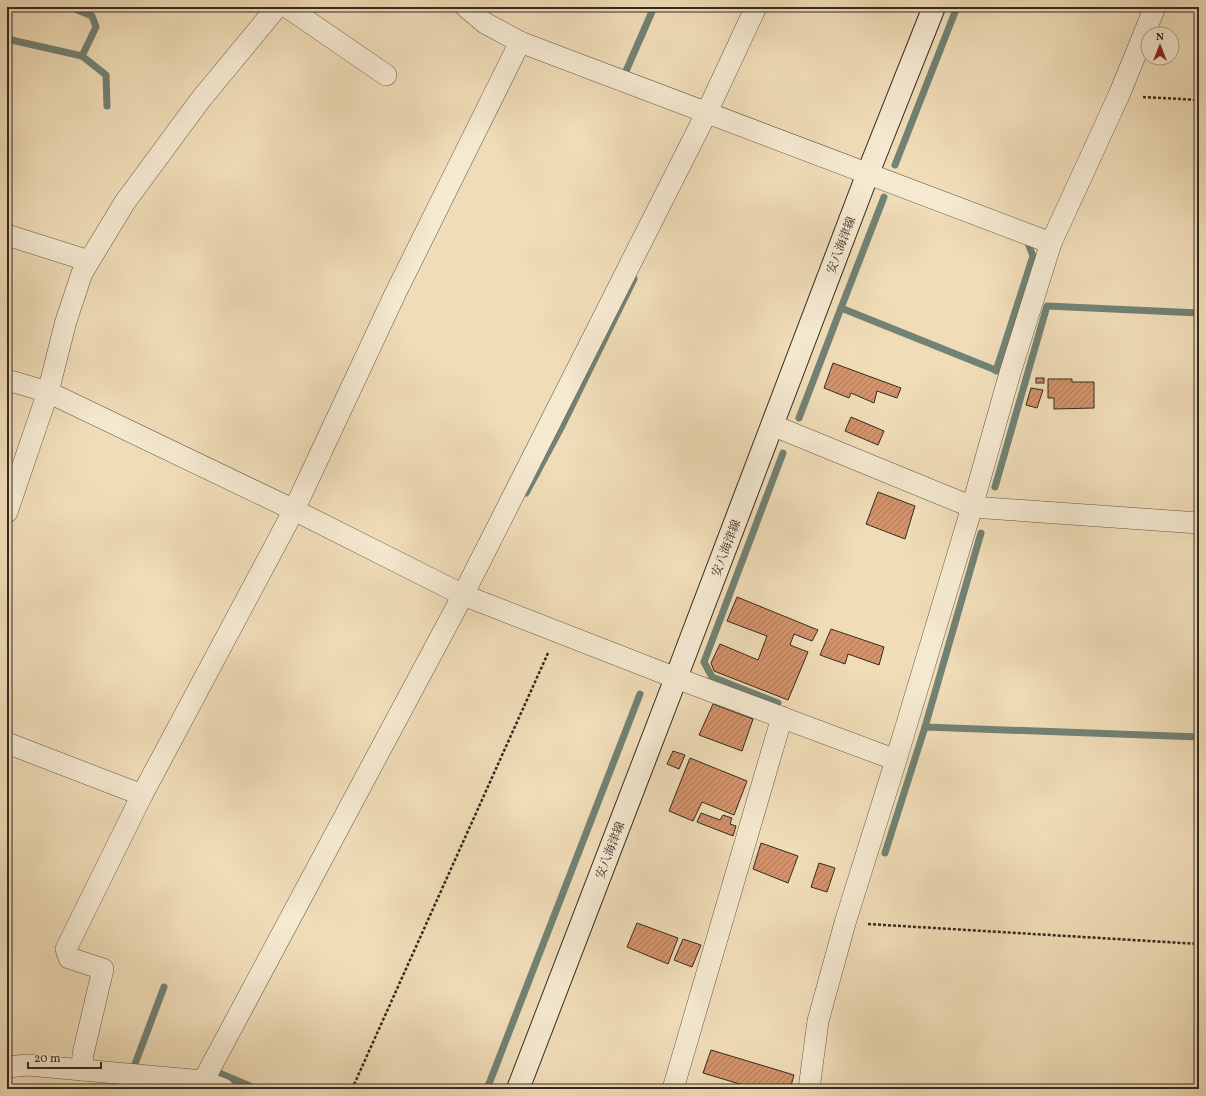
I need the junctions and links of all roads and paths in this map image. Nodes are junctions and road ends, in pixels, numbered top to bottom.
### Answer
1 (277, 7) edge
2 (287, 7) edge
3 (466, 7) edge
4 (756, 7) edge
5 (934, 7) edge
6 (1155, 7) edge
7 (520, 42) junction
8 (386, 74) dead end
9 (1119, 95) junction
10 (1199, 100) edge
11 (707, 112) junction
12 (868, 173) junction
13 (7, 235) edge
14 (1051, 243) junction
15 (90, 261) junction
16 (7, 380) edge
17 (48, 392) junction
18 (772, 425) junction
19 (972, 507) junction
20 (294, 510) junction
21 (7, 512) edge
22 (1199, 523) edge
23 (463, 595) junction
24 (557, 632) junction
25 (676, 678) junction
26 (782, 717) junction
27 (7, 743) edge
28 (896, 760) junction
29 (142, 795) junction
30 (845, 923) junction
31 (1199, 944) edge
32 (7, 1067) edge
33 (82, 1070) junction
34 (201, 1085) edge
35 (224, 1089) edge
36 (352, 1089) edge
37 (518, 1089) edge
38 (673, 1089) edge
39 (809, 1089) edge

1 - 15 street
2 - 8 street
3 - 7 street
4 - 11 street
5 - 12 main road, 安八海津線
6 - 9 street
7 - 11 street
7 - 20 street
9 - 10 path
9 - 14 street
11 - 12 street
11 - 23 street
12 - 14 street
12 - 18 main road, 安八海津線
13 - 15 street
14 - 19 street
15 - 17 street
16 - 17 street
17 - 20 street
17 - 21 street
18 - 19 street
18 - 25 main road, 安八海津線
19 - 22 street
19 - 28 street
20 - 23 street
20 - 29 street
23 - 24 street
23 - 34 street
24 - 25 street
24 - 36 path
25 - 26 street
25 - 37 main road, 安八海津線
26 - 28 street
26 - 38 street
27 - 29 street
28 - 30 street
29 - 33 street
30 - 31 path
30 - 39 street
32 - 33 street
33 - 34 street
34 - 35 street

